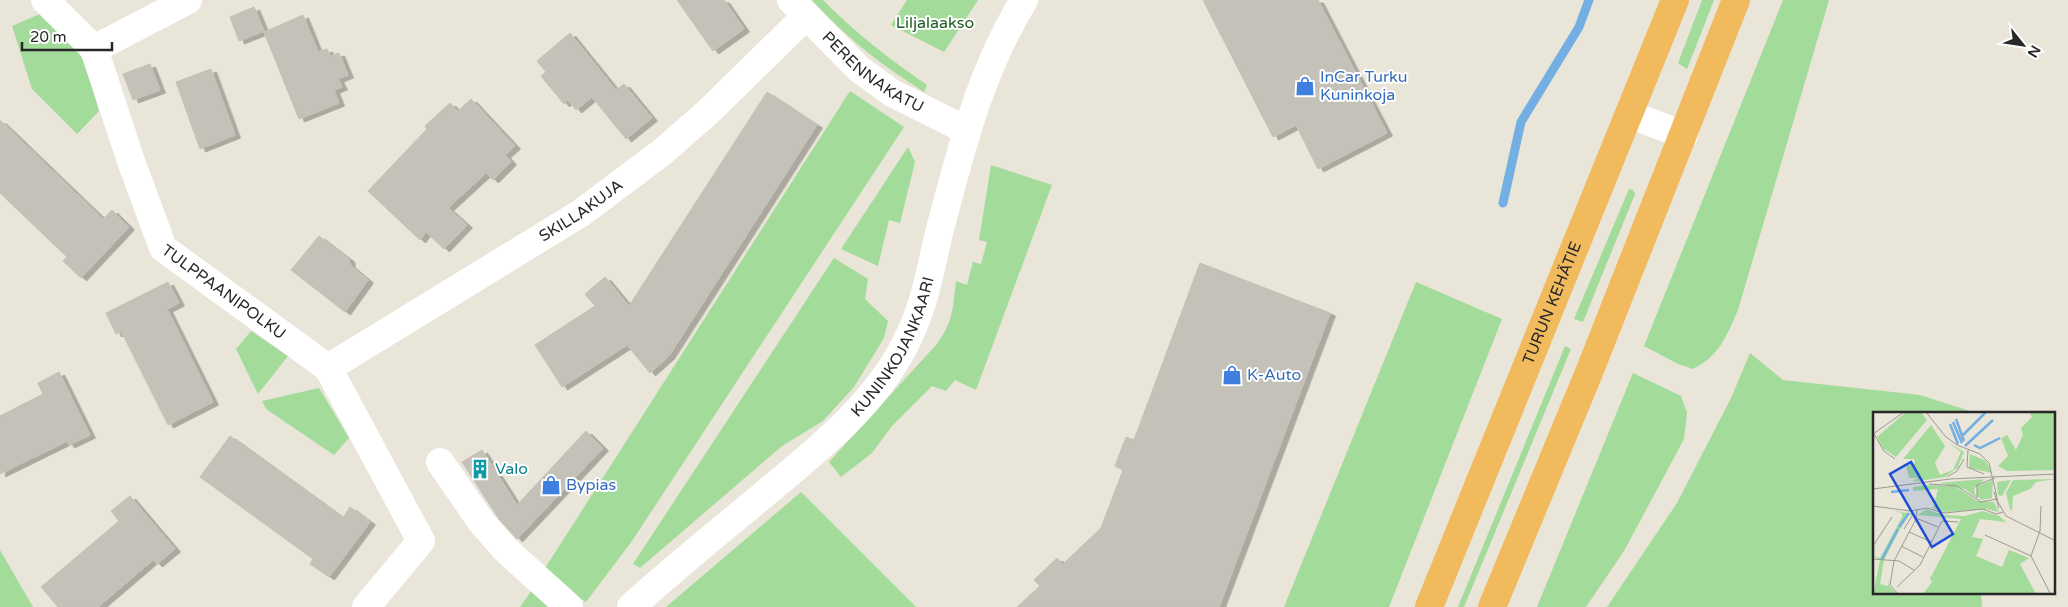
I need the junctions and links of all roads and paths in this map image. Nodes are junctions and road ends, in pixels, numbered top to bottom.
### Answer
1 (45, 0) edge
2 (188, 0) edge
3 (1024, 0) edge
4 (1676, 0) edge
5 (1736, 0) edge
6 (798, 8) edge
7 (94, 49) junction
8 (1631, 115) junction
9 (966, 130) junction
10 (1684, 135) junction
11 (328, 368) junction
12 (440, 462) dead end
13 (366, 607) edge
14 (569, 607) edge
15 (631, 607) edge
16 (1429, 607) edge
17 (1492, 607) edge

1 - 7 street, TULPPAANIPOLKU
2 - 7 street
3 - 9 street, KUNINKOJANKAARI
4 - 8 highway, TURUN KEHÄTIE
5 - 10 highway
6 - 9 street, PERENNAKATU
6 - 11 street, SKILLAKUJA
7 - 11 street, TULPPAANIPOLKU
8 - 10 street
8 - 16 highway, TURUN KEHÄTIE
9 - 15 street, KUNINKOJANKAARI
10 - 17 highway
11 - 13 street, TULPPAANIPOLKU
12 - 14 street

